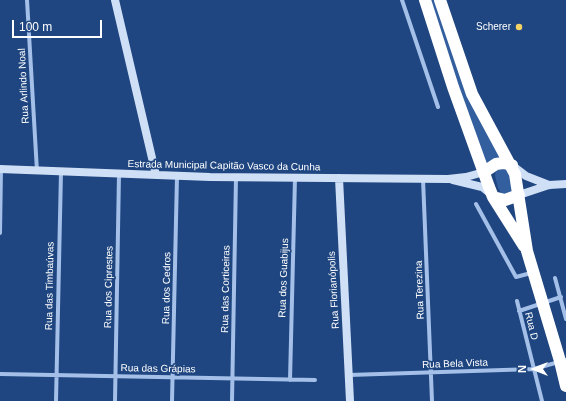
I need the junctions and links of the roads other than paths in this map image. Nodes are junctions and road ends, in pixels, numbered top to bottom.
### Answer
1 (27, 0) edge
2 (115, 0) edge
3 (402, 0) edge
4 (425, 0) edge
5 (440, 0) edge
6 (438, 106) dead end
7 (512, 165) junction
8 (1, 169) edge
9 (37, 171) junction
10 (60, 172) junction
11 (484, 172) junction
12 (119, 174) junction
13 (156, 175) junction
14 (177, 176) junction
15 (236, 177) junction
16 (295, 178) junction
17 (339, 178) junction
18 (423, 179) junction
19 (448, 180) junction
20 (566, 184) edge
21 (549, 185) junction
22 (519, 195) junction
23 (493, 197) junction
24 (476, 204) dead end
25 (0, 233) edge
26 (526, 251) junction
27 (533, 272) junction
28 (556, 278) dead end
29 (560, 296) junction
30 (517, 301) dead end
31 (542, 303) junction
32 (519, 311) junction
33 (566, 319) edge
34 (563, 360) edge
35 (534, 369) junction
36 (431, 373) junction
37 (0, 374) edge
38 (57, 375) junction
39 (349, 375) junction
40 (115, 376) junction
41 (173, 377) junction
42 (232, 378) junction
43 (290, 380) junction
44 (315, 380) dead end
45 (566, 386) edge
46 (56, 401) edge
47 (115, 401) edge
48 (172, 401) edge
49 (232, 401) edge
50 (350, 401) edge
51 (432, 401) edge
52 (542, 401) edge

1 - 9 street, Rua Arlindo Noal
2 - 13 main road
3 - 6 street
4 - 11 highway
5 - 7 highway
7 - 11 highway
7 - 21 main road
7 - 22 highway
8 - 9 main road, Estrada Municipal Capitão Vasco da Cunha
8 - 25 street
9 - 10 main road, Estrada Municipal Capitão Vasco da Cunha
10 - 12 main road, Estrada Municipal Capitão Vasco da Cunha
10 - 38 street, Rua das Timbaúvas
11 - 19 main road, Estrada Municipal Capitão Vasco da Cunha
11 - 23 highway
12 - 13 main road, Estrada Municipal Capitão Vasco da Cunha
12 - 40 street, Rua dos Ciprestes
13 - 14 main road, Estrada Municipal Capitão Vasco da Cunha
14 - 15 main road, Estrada Municipal Capitão Vasco da Cunha
14 - 41 street, Rua dos Cedros
15 - 16 main road, Estrada Municipal Capitão Vasco da Cunha
15 - 42 street, Rua das Corticeiras
16 - 17 main road, Estrada Municipal Capitão Vasco da Cunha
16 - 43 street, Rua dos Guabijus
17 - 18 main road, Estrada Municipal Capitão Vasco da Cunha
17 - 39 main road, Rua Florianópolis
18 - 19 main road, Estrada Municipal Capitão Vasco da Cunha
18 - 36 street, Rua Terezina
19 - 23 main road, Estrada Municipal Capitão Vasco da Cunha
20 - 21 main road
21 - 22 main road
22 - 23 highway
22 - 26 highway
23 - 26 highway
24 - 27 street
26 - 27 highway
27 - 31 highway
28 - 29 street
29 - 31 street
29 - 33 street
30 - 32 street, Rua D
31 - 32 street
31 - 34 highway
32 - 35 street, Rua D
34 - 35 street, Rua Bela Vista
34 - 45 highway
35 - 36 street, Rua Bela Vista
35 - 52 street, Rua D
36 - 39 street, Rua Bela Vista
36 - 51 street, Rua Terezina
37 - 38 street, Rua das Grápias
38 - 40 street, Rua das Grápias
38 - 46 street, Rua das Timbaúvas
39 - 50 main road, Rua Florianópolis
40 - 41 street, Rua das Grápias
40 - 47 street, Rua dos Ciprestes
41 - 42 street, Rua das Grápias
41 - 48 street, Rua dos Cedros
42 - 43 street, Rua das Grápias
42 - 49 street, Rua das Corticeiras
43 - 44 street, Rua das Grápias

